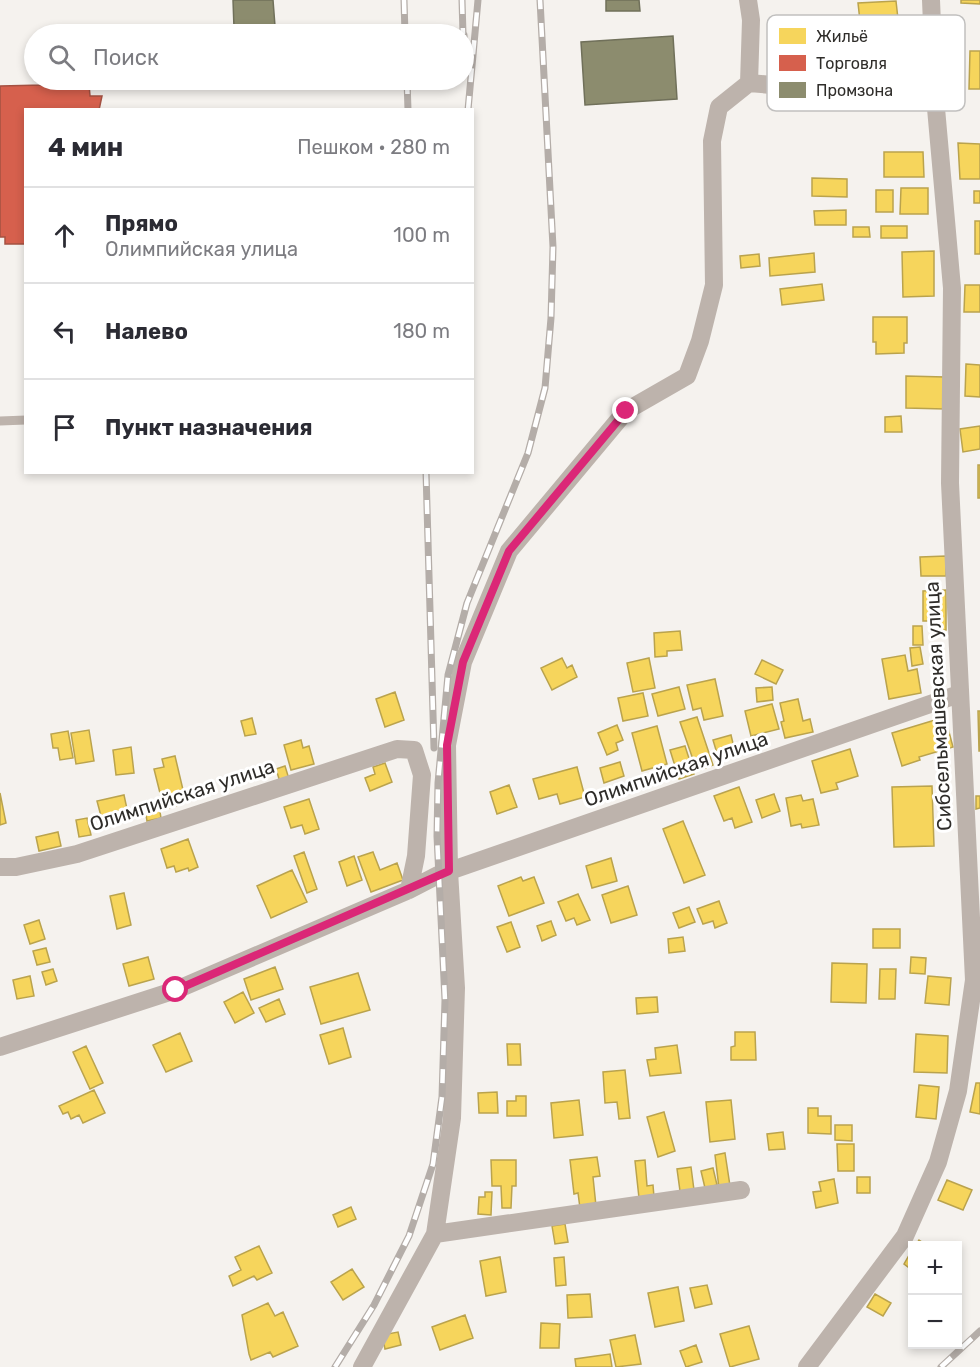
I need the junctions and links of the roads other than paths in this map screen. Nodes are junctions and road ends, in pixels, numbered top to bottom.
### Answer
1 (748, 0) edge
2 (931, 0) edge
3 (932, 15) edge
4 (749, 83) junction
5 (767, 85) edge
6 (937, 111) edge
7 (24, 420) edge
8 (0, 421) edge
9 (960, 694) junction
10 (0, 867) edge
11 (449, 871) junction
12 (409, 890) junction
13 (0, 1047) edge
14 (741, 1190) dead end
15 (435, 1234) junction
16 (362, 1367) edge
17 (807, 1367) edge

1 - 4 street
2 - 3 street, Сибсельмашевская улица
4 - 5 street
4 - 11 street
6 - 9 street, Сибсельмашевская улица
7 - 8 lane
9 - 11 street, Олимпийская улица
9 - 17 street, Сибсельмашевская улица
10 - 12 street, Олимпийская улица
11 - 12 street, Олимпийская улица
11 - 15 street
12 - 13 street, Олимпийская улица
14 - 15 street
15 - 16 street

